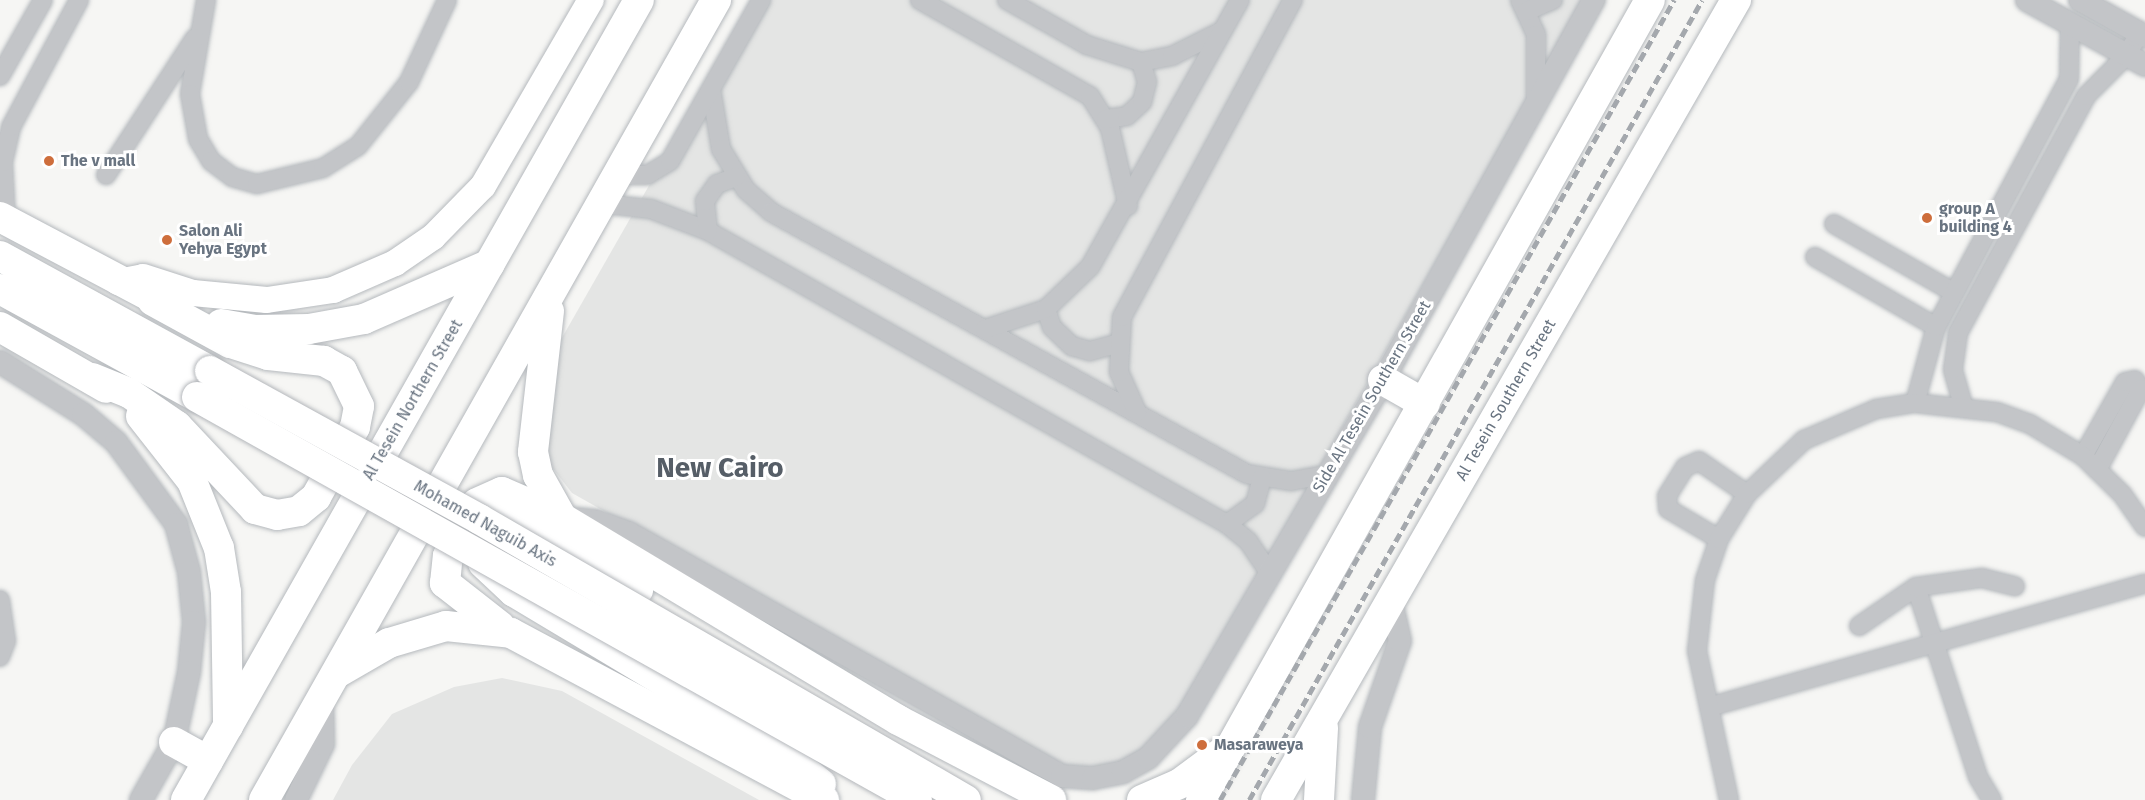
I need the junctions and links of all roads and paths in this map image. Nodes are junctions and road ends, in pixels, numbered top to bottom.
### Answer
1 (43, 0) edge
2 (79, 0) edge
3 (447, 0) edge
4 (591, 0) edge
5 (639, 0) edge
6 (716, 0) edge
7 (761, 0) edge
8 (920, 0) edge
9 (1007, 0) edge
10 (1027, 0) edge
11 (1240, 0) edge
12 (1293, 0) edge
13 (1553, 0) edge
14 (1594, 0) edge
15 (1650, 0) edge
16 (1736, 0) edge
17 (2027, 0) edge
18 (2080, 0) edge
19 (201, 2) edge
20 (1523, 5) edge
21 (1043, 20) junction
22 (2070, 24) junction
23 (1224, 29) junction
24 (197, 35) junction
25 (2142, 35) edge
26 (2136, 60) edge
27 (1141, 62) junction
28 (0, 76) edge
29 (2068, 79) junction
30 (711, 89) junction
31 (2090, 91) junction
32 (1536, 105) junction
33 (1106, 119) junction
34 (106, 175) dead end
35 (620, 175) junction
36 (736, 177) junction
37 (604, 204) junction
38 (1128, 206) junction
39 (3, 219) edge
40 (1834, 224) dead end
41 (708, 231) junction
42 (1985, 234) junction
43 (2005, 245) junction
44 (0, 256) edge
45 (1815, 257) dead end
46 (490, 264) junction
47 (118, 282) junction
48 (0, 289) edge
49 (1953, 292) junction
50 (552, 294) junction
51 (153, 301) junction
52 (1046, 309) junction
53 (0, 327) edge
54 (1936, 327) junction
55 (985, 329) junction
56 (1117, 344) junction
57 (0, 362) edge
58 (92, 378) junction
59 (1383, 380) junction
60 (204, 384) junction
61 (1915, 403) junction
62 (1425, 404) junction
63 (1963, 405) junction
64 (1138, 413) junction
65 (2083, 456) junction
66 (2097, 470) junction
67 (1329, 474) junction
68 (1262, 478) junction
69 (1747, 494) junction
70 (562, 518) junction
71 (1227, 524) junction
72 (2145, 527) edge
73 (472, 531) junction
74 (1719, 539) junction
75 (1270, 574) junction
76 (2145, 584) edge
77 (2015, 586) dead end
78 (1916, 587) junction
79 (0, 600) edge
80 (1391, 601) junction
81 (1859, 626) dead end
82 (511, 633) junction
83 (1937, 643) junction
84 (0, 657) edge
85 (328, 686) junction
86 (1709, 707) junction
87 (1326, 711) junction
88 (898, 720) junction
89 (228, 727) junction
90 (174, 742) junction
91 (1233, 743) junction
92 (208, 761) junction
93 (1725, 799) edge
94 (141, 800) edge
95 (186, 800) edge
96 (264, 800) edge
97 (296, 800) edge
98 (824, 800) edge
99 (835, 800) edge
100 (917, 800) edge
101 (966, 800) edge
102 (1051, 800) edge
103 (1142, 800) edge
104 (1201, 800) edge
105 (1276, 800) edge
106 (1319, 800) edge
107 (1363, 800) edge
108 (1992, 800) edge

1 - 28 street
2 - 39 street
3 - 24 street
4 - 47 main road
5 - 46 main road, Al Tesein Northern Street
6 - 35 main road
7 - 30 street
8 - 33 street
9 - 21 street
10 - 21 street
11 - 23 street
12 - 56 street
13 - 20 street
14 - 32 street, Side Al Tesein Southern Street
15 - 62 main road
16 - 80 main road, Al Tesein Southern Street
17 - 22 street
18 - 25 street
19 - 24 street
20 - 32 street
21 - 27 street
22 - 26 street
22 - 29 street
23 - 27 street
23 - 38 street
24 - 34 street
25 - 26 street
26 - 31 street
27 - 33 street
29 - 31 street
29 - 42 street
30 - 35 street
30 - 36 street
31 - 43 street
32 - 59 street, Side Al Tesein Southern Street
33 - 38 street
35 - 37 main road
36 - 41 street
36 - 55 street
37 - 41 street
37 - 50 main road
38 - 52 street
39 - 47 main road
40 - 49 street
41 - 71 street
42 - 43 street
42 - 49 street
43 - 63 street
44 - 60 main road, Mohamed Naguib Axis
45 - 54 street
46 - 51 main road
46 - 89 main road, Al Tesein Northern Street
47 - 51 main road
48 - 60 main road, Mohamed Naguib Axis
49 - 54 street
50 - 70 main road
50 - 85 main road
51 - 58 main road
52 - 55 street
52 - 56 street
53 - 58 main road
54 - 61 street
55 - 64 street
56 - 64 street
57 - 90 street
58 - 89 main road
59 - 62 main road
59 - 67 street, Side Al Tesein Southern Street
60 - 73 main road, Mohamed Naguib Axis, bridge
61 - 63 street
61 - 69 street
62 - 91 main road
63 - 65 street
64 - 68 street
65 - 66 street
65 - 66 street
66 - 72 street
67 - 68 street
67 - 75 street, Side Al Tesein Southern Street
68 - 71 street
69 - 74 street
69 - 74 street
70 - 75 street, Side Al Tesein Southern Street
70 - 82 main road
70 - 88 main road
71 - 75 street
73 - 88 main road, bridge
73 - 99 main road, bridge
73 - 100 main road, Mohamed Naguib Axis, bridge
73 - 101 main road, Mohamed Naguib Axis, bridge
74 - 86 street
76 - 83 street
77 - 78 street
78 - 81 street
78 - 83 street
79 - 84 street
80 - 87 main road, Al Tesein Southern Street
80 - 107 street
82 - 85 main road
82 - 98 main road
83 - 86 street
83 - 108 street
85 - 96 main road
85 - 97 street
86 - 93 street
87 - 105 main road, Al Tesein Southern Street
87 - 106 main road
88 - 102 main road
89 - 92 main road, Al Tesein Northern Street
90 - 92 main road
90 - 94 street
91 - 103 main road
91 - 104 main road
92 - 95 main road, Al Tesein Northern Street

